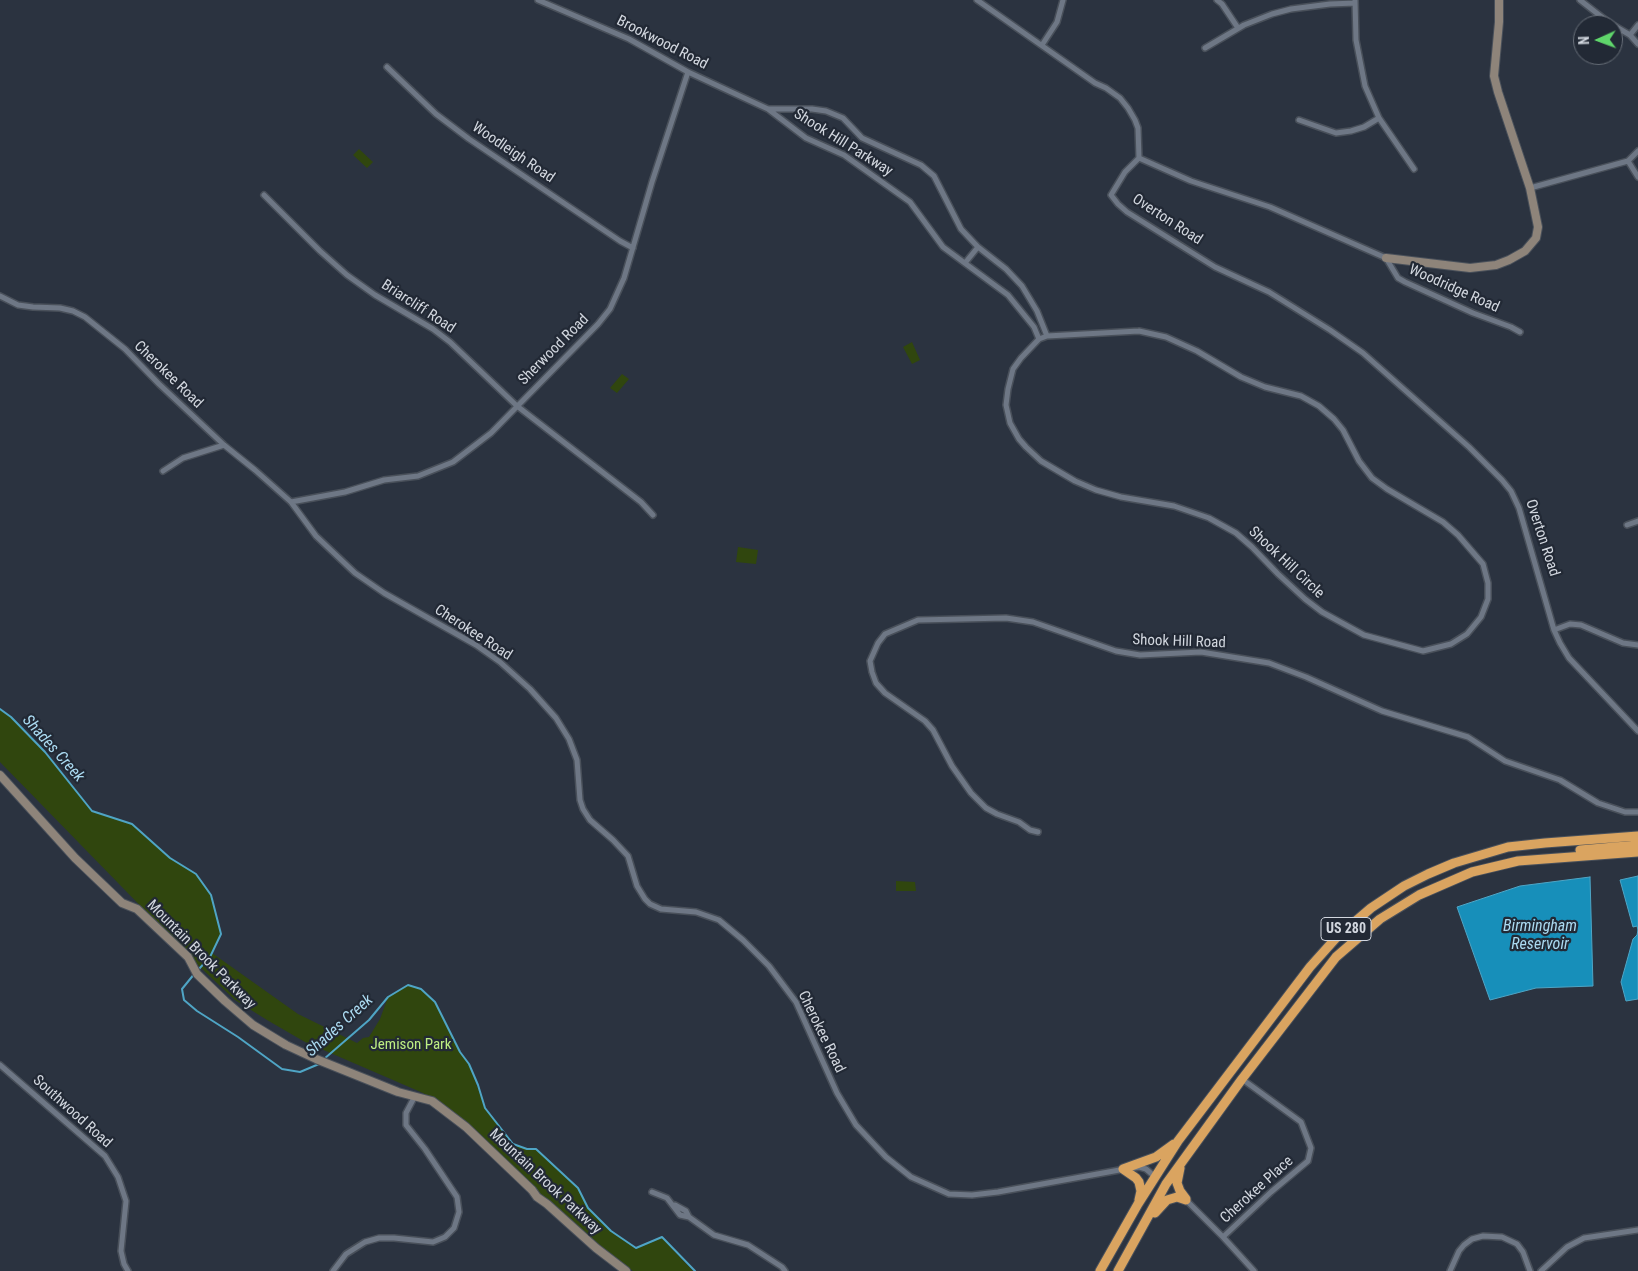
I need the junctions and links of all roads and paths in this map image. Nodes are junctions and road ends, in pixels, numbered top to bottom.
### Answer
1 (538, 0) edge
2 (977, 0) edge
3 (1064, 0) edge
4 (1217, 0) edge
5 (1499, 0) edge
6 (1580, 0) edge
7 (1354, 2) edge
8 (1600, 15) edge
9 (1638, 25) edge
10 (1238, 28) junction
11 (1623, 31) edge
12 (1630, 35) junction
13 (1638, 44) edge
14 (1042, 45) junction
15 (1205, 48) dead end
16 (387, 68) dead end
17 (688, 72) junction
18 (747, 98) joint
19 (768, 109) junction
20 (1379, 118) junction
21 (1299, 120) dead end
22 (1638, 150) edge
23 (1139, 158) junction
24 (1628, 161) junction
25 (1414, 169) dead end
26 (1638, 177) edge
27 (1530, 188) junction
28 (264, 194) dead end
29 (978, 247) junction
30 (633, 248) junction
31 (1386, 258) junction
32 (965, 264) junction
33 (0, 296) edge
34 (1520, 332) dead end
35 (1047, 336) junction
36 (1040, 339) junction
37 (517, 406) junction
38 (224, 446) junction
39 (163, 471) dead end
40 (291, 502) junction
41 (653, 515) dead end
42 (1638, 521) edge
43 (1626, 525) dead end
44 (1554, 630) junction
45 (1638, 645) edge
46 (1638, 731) edge
47 (0, 775) edge
48 (1638, 812) edge
49 (1038, 832) dead end
50 (1638, 836) edge
51 (1638, 845) edge
52 (1638, 852) edge
53 (1518, 861) junction
54 (0, 1065) edge
55 (1242, 1079) junction
56 (415, 1096) junction
57 (1178, 1141) junction
58 (1182, 1162) junction
59 (1123, 1169) junction
60 (1155, 1178) junction
61 (652, 1192) dead end
62 (1186, 1200) junction
63 (1138, 1204) junction
64 (1638, 1230) edge
65 (1139, 1233) junction
66 (1224, 1237) junction
67 (128, 1271) edge
68 (333, 1271) edge
69 (626, 1271) edge
70 (785, 1271) edge
71 (1100, 1271) edge
72 (1116, 1271) edge
73 (1254, 1271) edge
74 (1450, 1271) edge
75 (1530, 1271) edge
76 (1541, 1271) edge

1 - 17 street, Brookwood Road
2 - 14 street
3 - 14 street
4 - 10 street
5 - 27 main road
6 - 8 street
7 - 10 street
7 - 20 street
9 - 12 street
10 - 15 street
11 - 12 street
12 - 13 street
14 - 23 street
16 - 30 street, Woodleigh Road
17 - 18 street, Brookwood Road
17 - 30 street, Sherwood Road
18 - 19 street, Shook Hill Parkway
19 - 29 street, Shook Hill Parkway
19 - 32 street, Shook Hill Parkway
20 - 21 street
20 - 25 street
22 - 24 street
23 - 31 street
23 - 44 street, Overton Road
24 - 26 street
24 - 27 street
27 - 31 main road
28 - 37 street, Briarcliff Road
29 - 32 street
29 - 35 street, Shook Hill Parkway
30 - 37 street, Sherwood Road
31 - 34 street, Woodridge Road
32 - 36 street, Shook Hill Parkway
33 - 38 street, Cherokee Road
35 - 36 street, Shook Hill Circle
35 - 36 street, Shook Hill Circle
37 - 40 street, Sherwood Road
37 - 41 street, Briarcliff Road
38 - 39 street
38 - 40 street, Cherokee Road
40 - 59 street, Cherokee Road
42 - 43 street
44 - 45 street
44 - 46 street, Overton Road
47 - 56 main road, Mountain Brook Parkway
48 - 49 street, Shook Hill Road
50 - 57 highway, US 280
51 - 53 highway
52 - 53 highway, US 280
53 - 55 highway, US 280
54 - 67 street, Southwood Road
55 - 58 highway, US 280
55 - 66 street, Cherokee Place
56 - 68 street
56 - 69 main road, Mountain Brook Parkway
57 - 59 highway
57 - 60 highway, US 280
58 - 62 highway
58 - 65 highway, US 280
59 - 60 street, Cherokee Road
59 - 63 highway
60 - 63 highway, US 280
60 - 72 highway
61 - 70 street
62 - 65 highway
62 - 66 street
63 - 71 highway, US 280
64 - 76 street
65 - 72 highway, US 280
66 - 73 street
74 - 75 street

